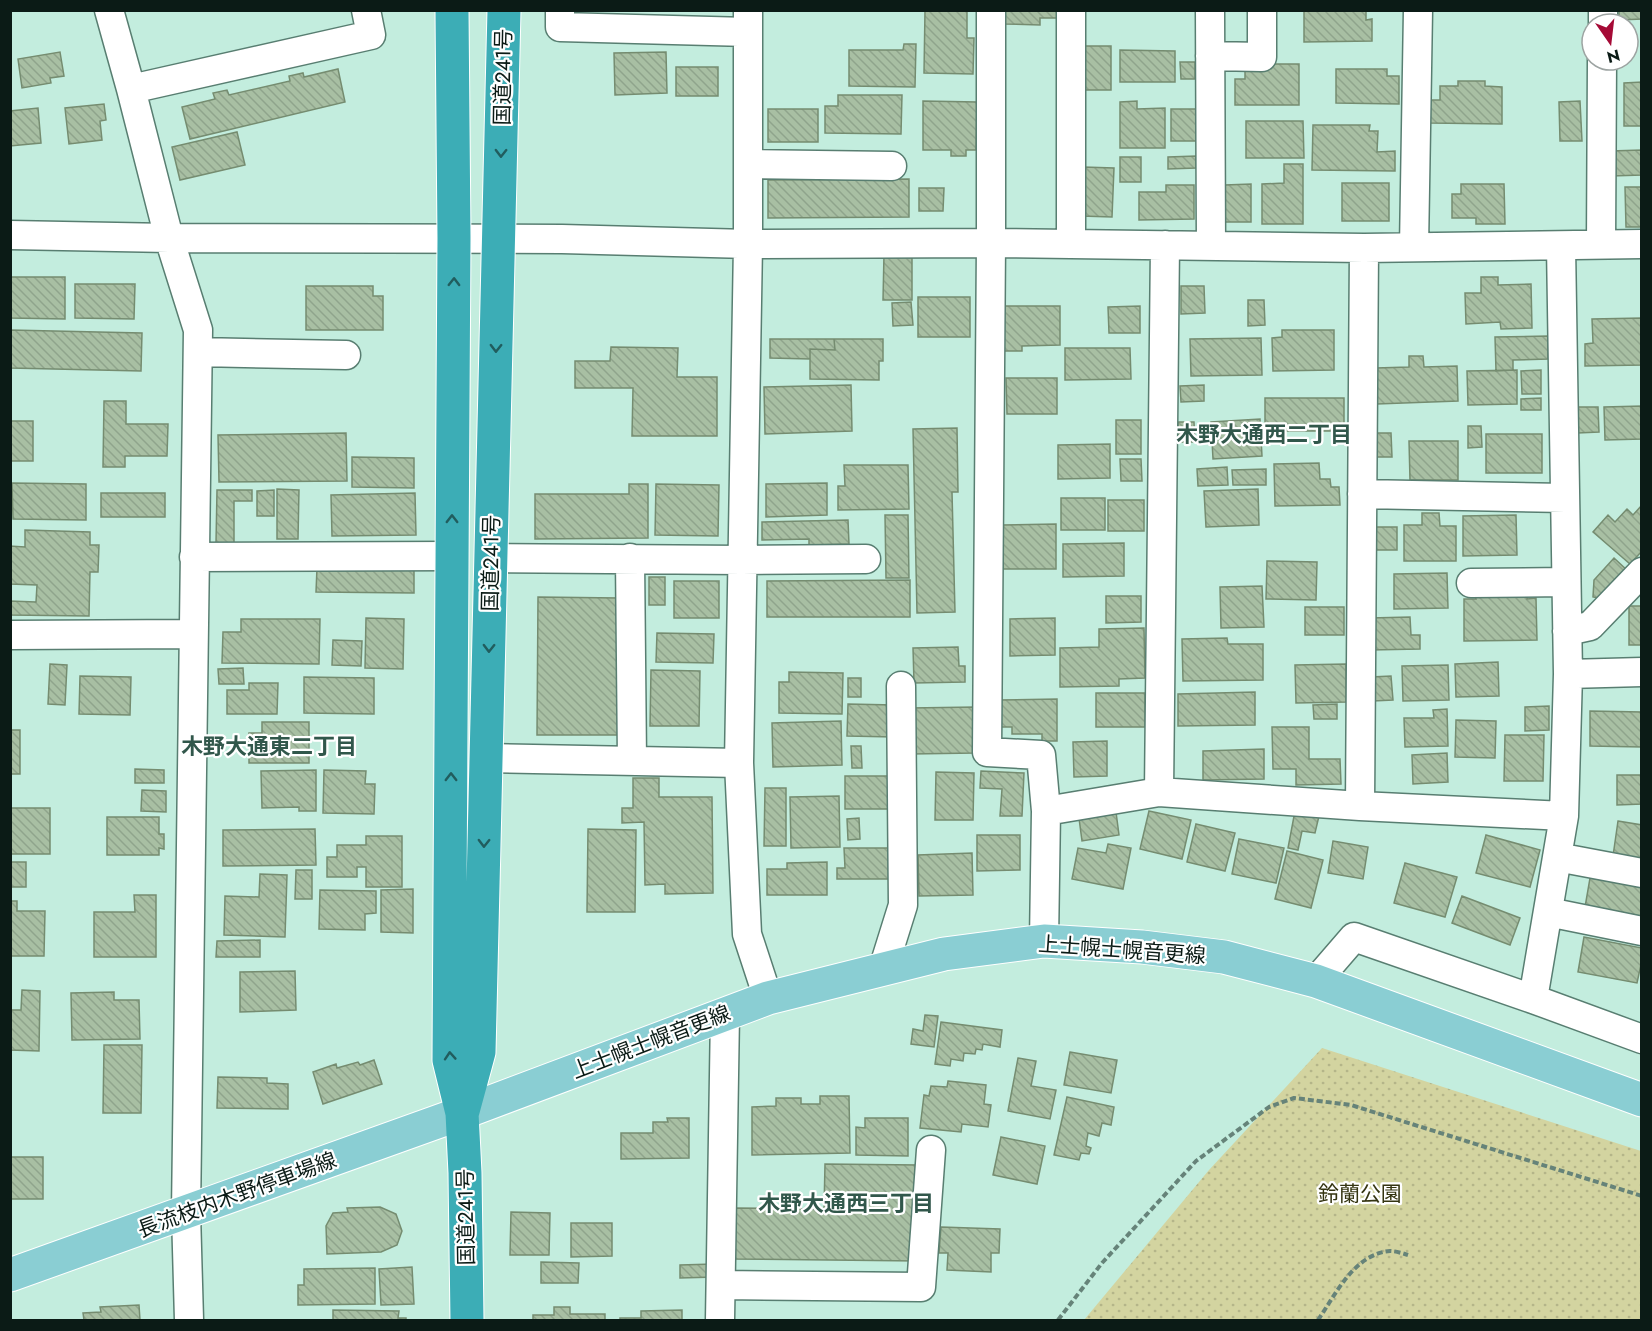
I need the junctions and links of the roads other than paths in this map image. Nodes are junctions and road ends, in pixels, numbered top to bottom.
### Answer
1 (109, 10) edge
2 (366, 10) edge
3 (452, 10) edge
4 (504, 10) edge
5 (560, 10) edge
6 (991, 10) edge
7 (1071, 10) edge
8 (1210, 10) edge
9 (1262, 10) edge
10 (1418, 10) edge
11 (748, 21) edge
12 (1210, 56) junction
13 (1602, 72) edge
14 (131, 89) junction
15 (748, 164) junction
16 (892, 166) dead end
17 (10, 235) edge
18 (169, 238) junction
19 (454, 238) junction
20 (499, 238) junction
21 (991, 243) junction
22 (748, 244) junction
23 (1071, 244) junction
24 (1601, 244) junction
25 (1641, 244) edge
26 (1165, 245) junction
27 (1211, 246) junction
28 (1561, 246) junction
29 (1414, 247) junction
30 (1364, 248) junction
31 (198, 352) junction
32 (346, 355) dead end
33 (1362, 494) junction
34 (1565, 498) junction
35 (452, 556) junction
36 (194, 557) junction
37 (491, 558) junction
38 (630, 558) junction
39 (866, 559) dead end
40 (742, 560) junction
41 (1641, 572) edge
42 (1566, 582) junction
43 (1471, 583) dead end
44 (1567, 630) junction
45 (193, 634) junction
46 (10, 635) edge
47 (1641, 672) edge
48 (1568, 674) junction
49 (901, 686) dead end
50 (486, 758) junction
51 (632, 760) junction
52 (739, 763) junction
53 (1159, 792) junction
54 (1360, 806) junction
55 (1046, 811) junction
56 (1564, 816) junction
57 (1557, 857) junction
58 (1641, 873) edge
59 (1548, 912) junction
60 (1641, 931) edge
61 (1044, 941) junction
62 (883, 969) junction
63 (1316, 981) junction
64 (768, 998) junction
65 (1533, 999) junction
66 (725, 1014) junction
67 (1641, 1039) edge
68 (1641, 1100) edge
69 (462, 1113) junction
70 (931, 1150) dead end
71 (186, 1213) junction
72 (10, 1275) edge
73 (721, 1285) junction
74 (189, 1320) edge
75 (467, 1320) edge
76 (720, 1320) edge

1 - 14 street
2 - 14 street
3 - 19 highway, 国道241号
4 -> 20 highway, 国道241号
5 - 11 street
6 - 21 street
7 - 23 street
8 - 12 street
9 - 12 street
10 - 29 street
11 - 15 street
12 - 27 street
13 - 24 street
14 - 18 street
15 - 16 street
15 - 22 street
17 - 18 street
18 - 19 street
18 - 31 street
19 - 20 street
35 -> 19 highway, 国道241号
20 - 22 street
20 -> 37 highway, 国道241号
21 - 22 street
21 - 23 street
21 - 55 street
22 - 40 street
23 - 26 street
24 - 25 street
24 - 28 street
26 - 27 street
26 - 53 street
27 - 30 street
28 - 29 street
28 - 34 street
29 - 30 street
30 - 33 street
31 - 32 street
31 - 36 street
33 - 34 street
33 - 54 street
34 - 42 street
35 - 36 street
69 -> 35 highway, 国道241号
36 - 45 street
37 - 38 street
37 -> 50 highway, 国道241号
38 - 40 street
38 - 51 street
39 - 40 street
40 - 52 street
41 - 44 street
42 - 43 street
42 - 44 street
44 - 48 street
45 - 46 street
45 - 71 street
47 - 48 street
48 - 56 street
49 - 62 street
50 - 51 street
50 -> 69 highway, 国道241号
51 - 52 street
52 - 64 street
53 - 54 street
53 - 55 street
54 - 56 street
55 - 61 street
56 - 57 street
57 - 58 street
57 - 59 street
59 - 60 street
59 - 65 street
61 - 62 main road, 上士幌士幌音更線
61 - 63 main road, 上士幌士幌音更線
62 - 64 main road, 上士幌士幌音更線
63 - 65 street
63 - 68 main road, 上士幌士幌音更線
64 - 66 main road, 上士幌士幌音更線
65 - 67 street
66 - 69 main road, 上士幌士幌音更線
66 - 73 street
69 - 71 main road, 長流枝内木野停車場線
69 - 75 highway, 国道241号
70 - 73 street
71 - 72 main road, 長流枝内木野停車場線
71 - 74 street
73 - 76 street

